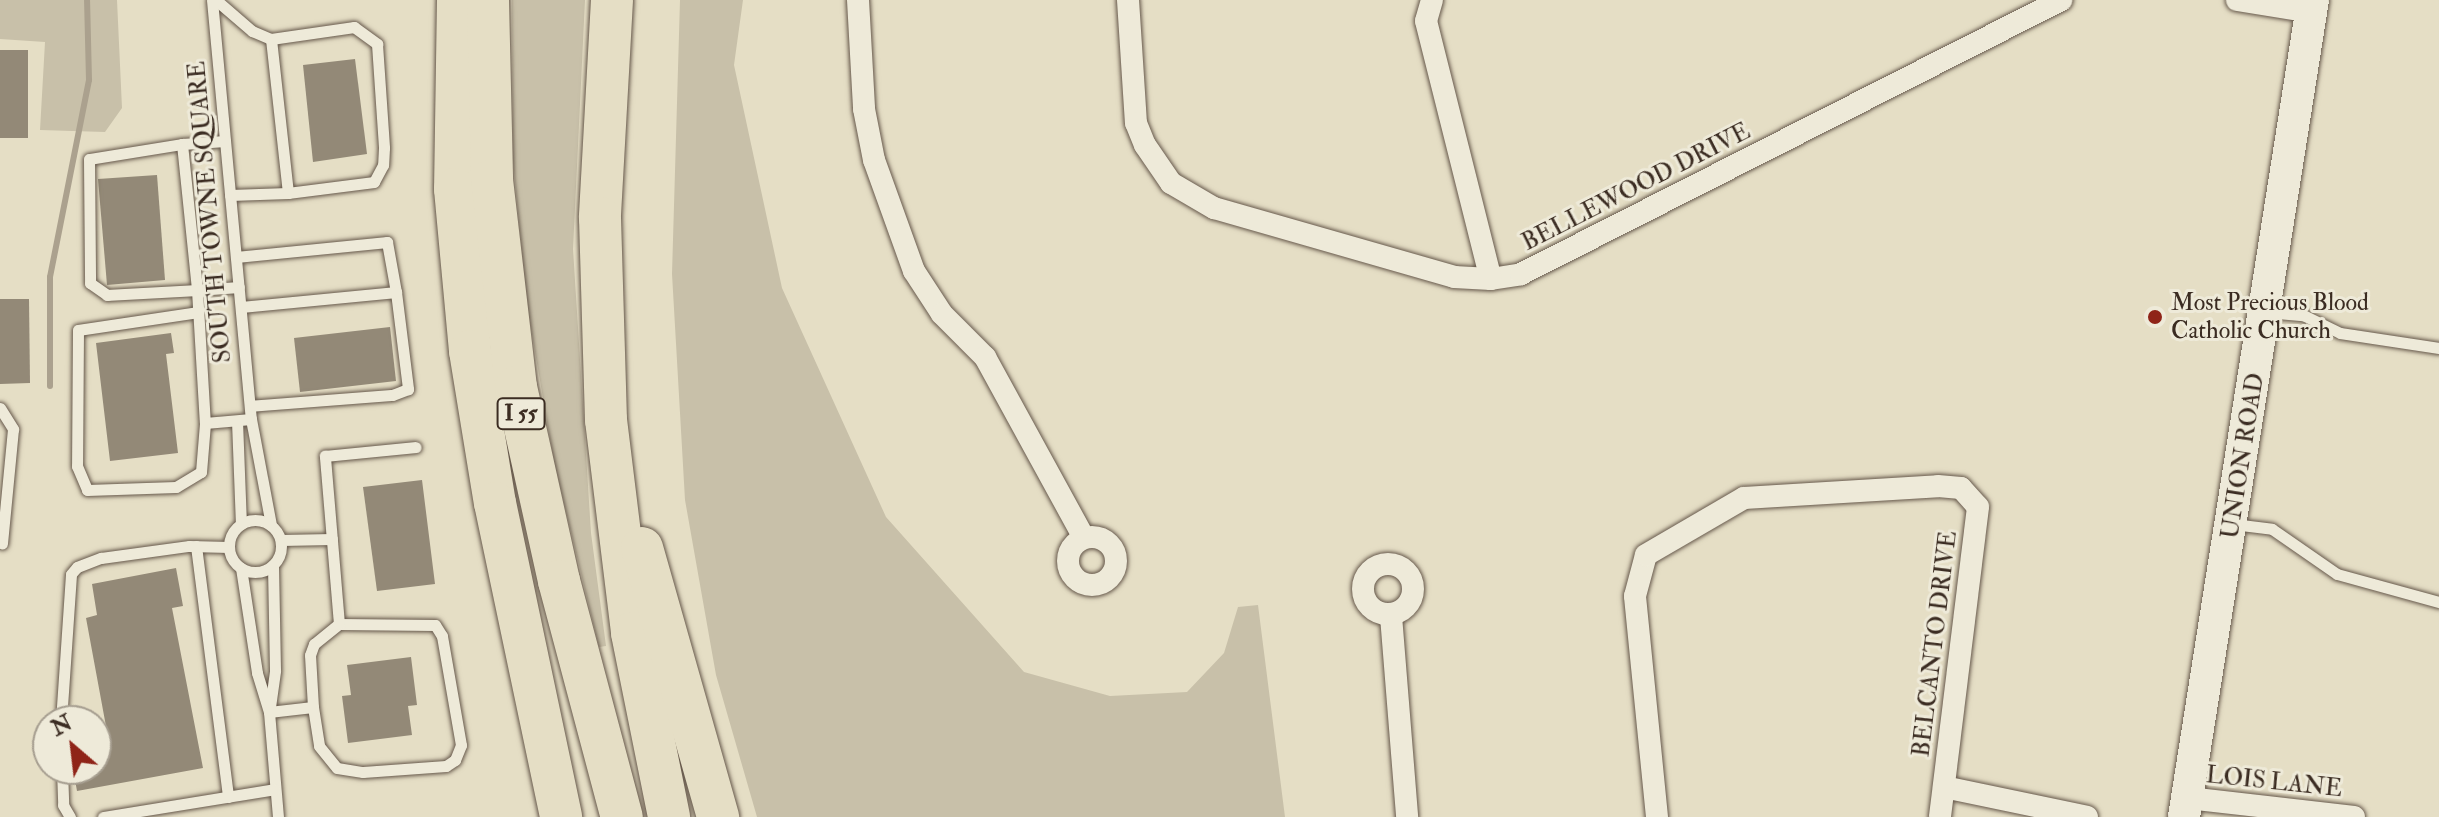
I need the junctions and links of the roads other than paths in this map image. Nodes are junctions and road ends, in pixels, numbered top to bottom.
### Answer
1 (214, 0) edge
2 (458, 0) edge
3 (488, 0) edge
4 (612, 0) edge
5 (858, 0) edge
6 (1128, 0) edge
7 (2061, 0) edge
8 (2237, 0) edge
9 (2312, 6) edge
10 (1426, 7) edge
11 (271, 39) junction
12 (225, 141) junction
13 (182, 144) junction
14 (288, 193) junction
15 (230, 195) junction
16 (236, 257) junction
17 (1491, 279) junction
18 (239, 287) junction
19 (197, 290) junction
20 (396, 292) junction
21 (241, 307) junction
22 (198, 312) junction
23 (2266, 312) junction
24 (2439, 348) edge
25 (250, 406) junction
26 (0, 408) edge
27 (251, 419) junction
28 (606, 420) junction
29 (237, 421) junction
30 (205, 423) junction
31 (416, 447) dead end
32 (241, 524) junction
33 (2233, 524) junction
34 (271, 525) junction
35 (1084, 538) dead end
36 (332, 539) junction
37 (281, 540) junction
38 (2, 543) dead end
39 (196, 546) junction
40 (229, 547) junction
41 (273, 565) junction
42 (241, 568) junction
43 (2439, 602) edge
44 (1391, 616) dead end
45 (339, 624) junction
46 (62, 705) edge
47 (313, 707) junction
48 (269, 712) junction
49 (62, 785) edge
50 (1944, 787) junction
51 (275, 789) junction
52 (228, 797) junction
53 (2186, 808) edge
54 (70, 817) edge
55 (103, 817) edge
56 (278, 817) edge
57 (561, 817) edge
58 (622, 817) edge
59 (669, 817) edge
60 (718, 817) edge
61 (1407, 817) edge
62 (1657, 817) edge
63 (1940, 817) edge
64 (2087, 817) edge
65 (2354, 817) edge

1 - 11 lane
1 - 12 lane, SOUTH TOWNE SQUARE
2 - 57 highway
3 - 58 highway, I 55
4 - 28 highway
5 - 35 street
6 - 17 street, BELLEWOOD DRIVE
7 - 17 street, BELLEWOOD DRIVE
8 - 9 street
9 - 23 main road, UNION ROAD
10 - 17 street
11 - 14 lane
11 - 14 lane
12 - 13 lane
12 - 15 lane, SOUTH TOWNE SQUARE
13 - 19 lane
13 - 19 lane
14 - 15 lane
15 - 16 lane, SOUTH TOWNE SQUARE
16 - 18 lane, SOUTH TOWNE SQUARE
16 - 20 lane
18 - 19 lane
18 - 21 lane, SOUTH TOWNE SQUARE
19 - 22 lane
20 - 21 lane
20 - 25 lane
21 - 25 lane, SOUTH TOWNE SQUARE
22 - 30 lane
22 - 30 lane
23 - 24 lane
23 - 33 main road, UNION ROAD
25 - 27 lane, SOUTH TOWNE SQUARE
26 - 38 lane
27 - 29 lane
27 - 34 lane, SOUTH TOWNE SQUARE
28 - 59 highway
28 - 60 highway
29 - 30 lane
29 - 32 lane
31 - 36 lane
32 - 34 lane
32 - 40 lane
33 - 43 lane
33 - 53 main road, UNION ROAD
34 - 37 lane, SOUTH TOWNE SQUARE
36 - 37 lane
36 - 45 lane
37 - 41 lane
39 - 40 lane
39 - 46 lane
39 - 52 lane
40 - 42 lane
41 - 42 lane
41 - 48 lane
42 - 48 lane
44 - 61 street
45 - 47 lane
45 - 47 lane
47 - 48 lane
48 - 51 lane
49 - 54 lane
50 - 62 street, BELCANTO DRIVE
50 - 63 street, BELCANTO DRIVE
50 - 64 street
51 - 52 lane
51 - 56 lane
52 - 55 lane
53 - 65 street, LOIS LANE

